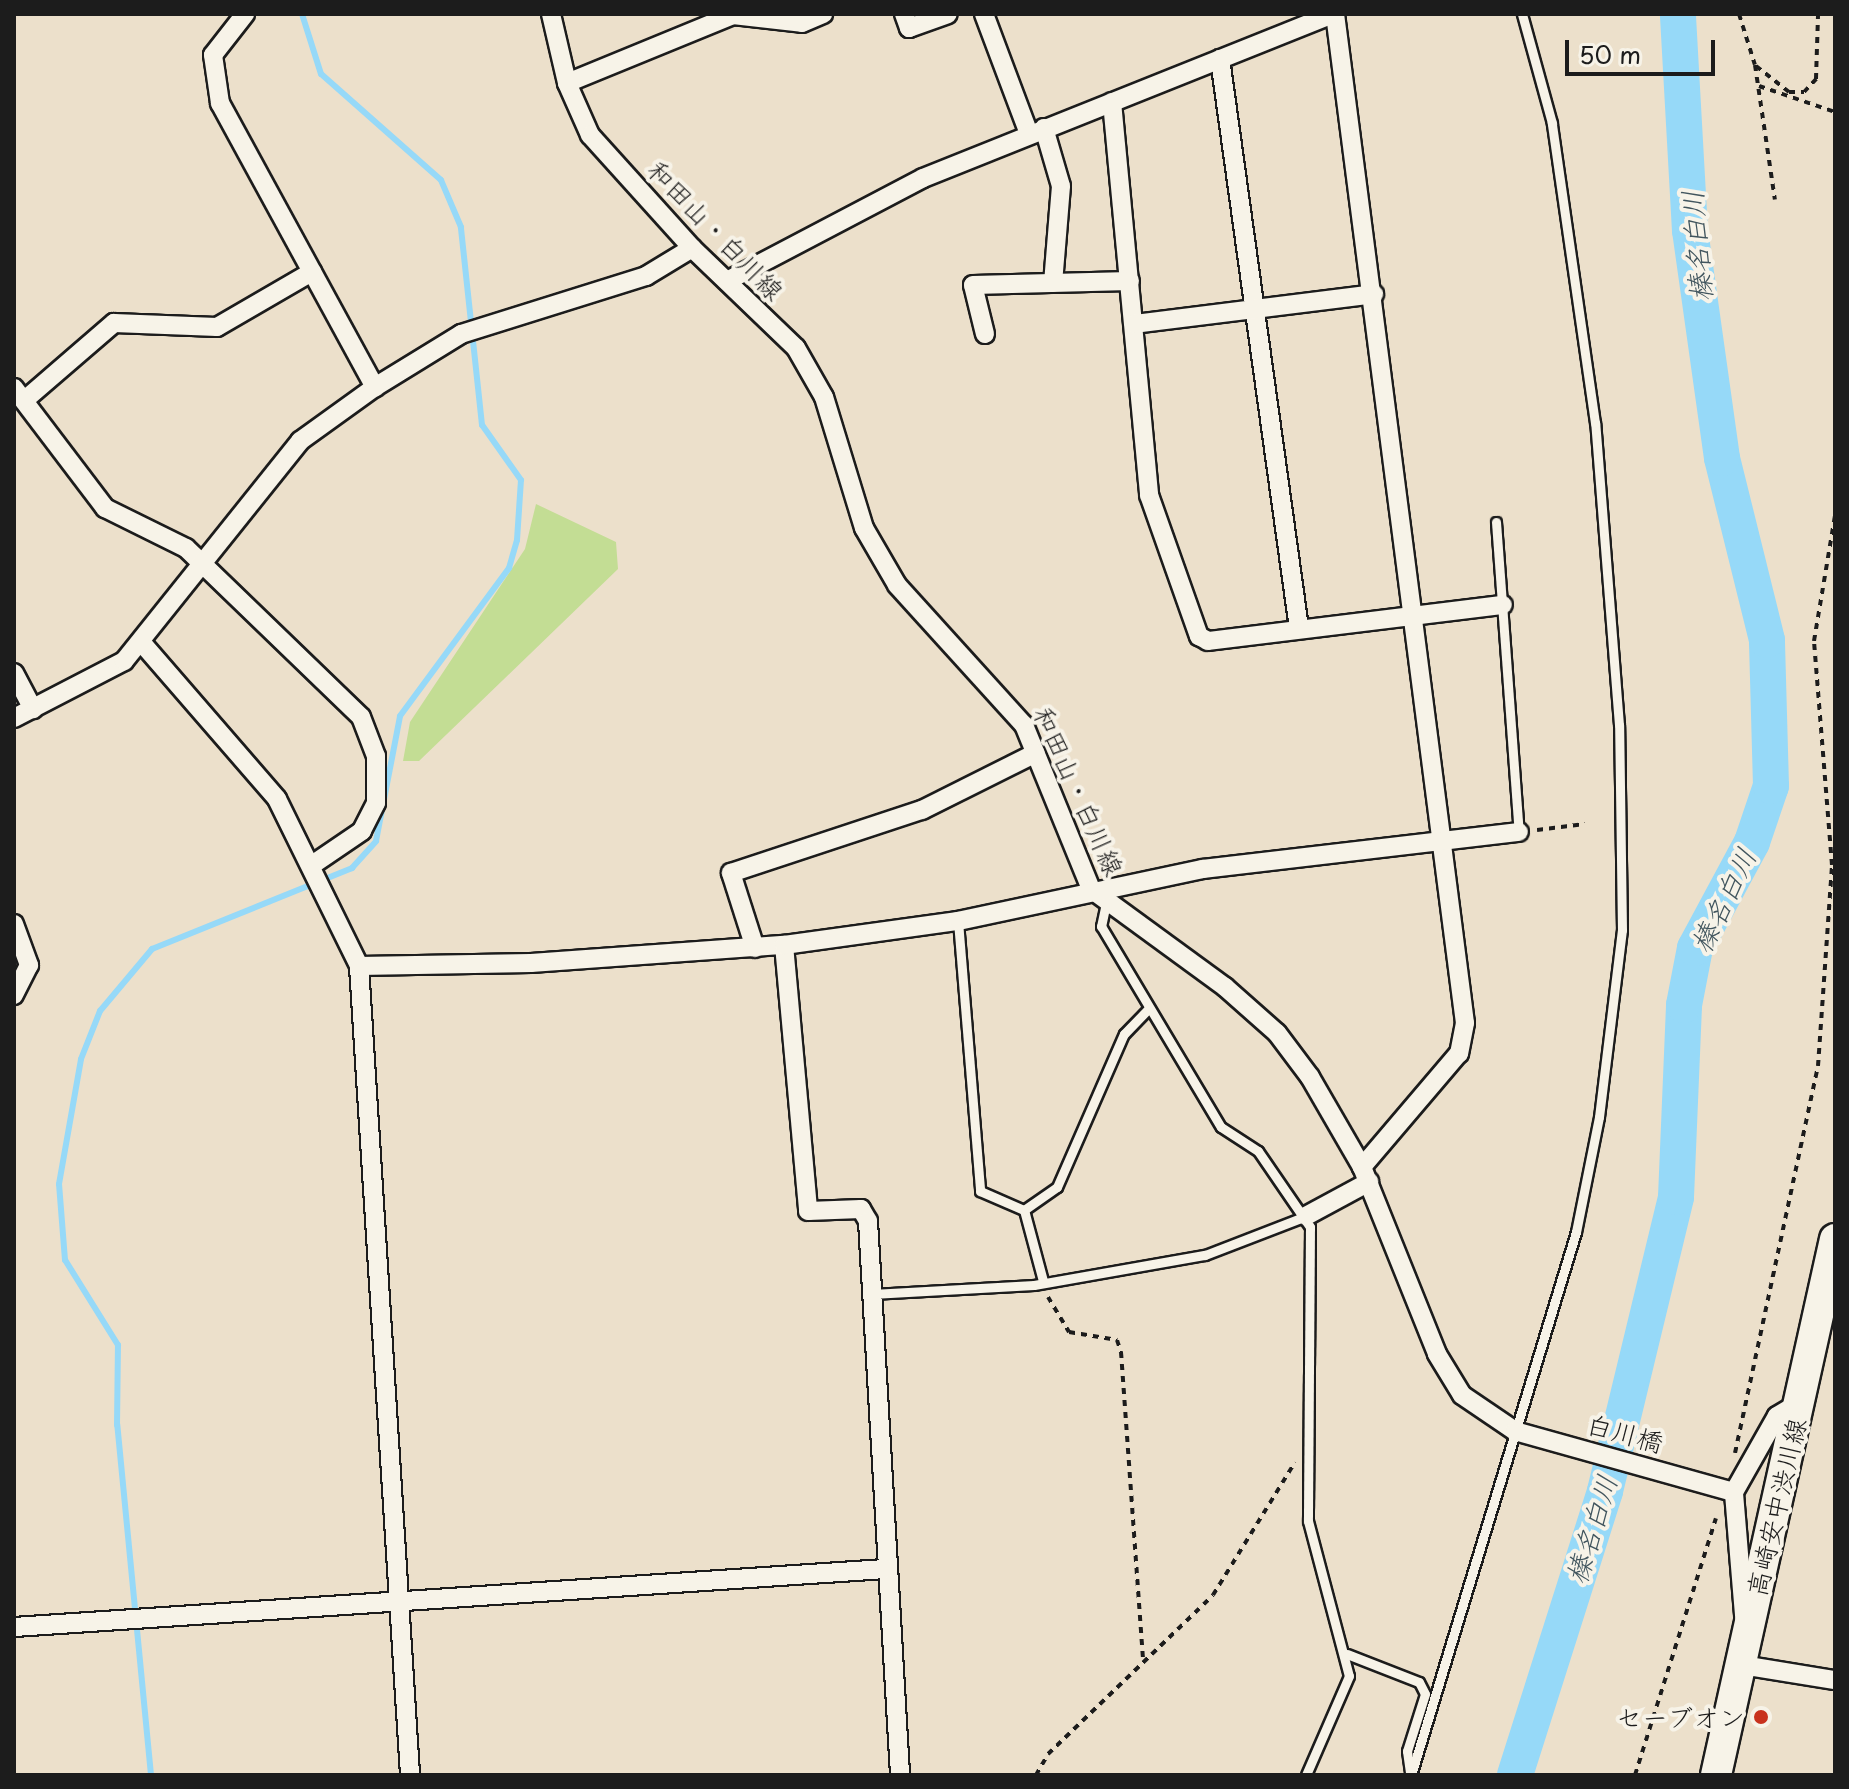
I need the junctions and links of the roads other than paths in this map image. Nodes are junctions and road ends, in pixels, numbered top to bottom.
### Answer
1 (245, 14) edge
2 (551, 14) edge
3 (823, 14) edge
4 (904, 14) edge
5 (948, 14) edge
6 (984, 14) edge
7 (1335, 14) edge
8 (1522, 14) edge
9 (1220, 59) junction
10 (567, 83) junction
11 (1112, 102) junction
12 (1036, 131) junction
13 (692, 248) junction
14 (312, 272) junction
15 (727, 281) junction
16 (1130, 281) junction
17 (1053, 283) junction
18 (1374, 294) junction
19 (1256, 308) junction
20 (1134, 324) junction
21 (985, 334) dead end
22 (375, 387) junction
23 (20, 393) edge
24 (1496, 522) dead end
25 (205, 564) junction
26 (1503, 605) junction
27 (1416, 614) junction
28 (1299, 628) junction
29 (142, 643) junction
30 (14, 673) edge
31 (33, 709) junction
32 (14, 718) edge
33 (1036, 753) junction
34 (1519, 832) joint
35 (1444, 841) junction
36 (313, 866) junction
37 (1091, 889) junction
38 (1106, 903) junction
39 (958, 921) junction
40 (14, 924) edge
41 (784, 945) junction
42 (755, 948) junction
43 (359, 966) junction
44 (14, 995) edge
45 (1148, 1009) junction
46 (1366, 1174) junction
47 (1024, 1210) junction
48 (1306, 1216) junction
49 (1835, 1239) edge
50 (1043, 1281) junction
51 (872, 1294) junction
52 (1799, 1403) junction
53 (1520, 1431) junction
54 (1737, 1483) junction
55 (886, 1569) junction
56 (400, 1603) junction
57 (14, 1627) edge
58 (1747, 1635) junction
59 (1347, 1654) junction
60 (1742, 1665) junction
61 (1835, 1680) edge
62 (410, 1775) edge
63 (900, 1775) edge
64 (1306, 1775) edge
65 (1411, 1775) edge
66 (1716, 1775) edge

1 - 14 street
2 - 10 street, 和田山・白川線
3 - 10 street
4 - 5 street
6 - 12 street
7 - 9 street
7 - 18 street
8 - 53 lane
9 - 11 street
9 - 19 street
10 - 13 street, 和田山・白川線
11 - 12 street
11 - 16 street
12 - 15 street
12 - 17 street
13 - 15 street, 和田山・白川線
13 - 22 street
14 - 22 street
14 - 23 street
15 - 33 street, 和田山・白川線
16 - 17 street
16 - 20 street
17 - 21 street
18 - 19 street
18 - 27 street
19 - 20 street
19 - 28 street
20 - 28 street
22 - 25 street
23 - 25 street
24 - 26 lane
25 - 29 street
25 - 36 street
26 - 27 street
26 - 34 lane
27 - 28 street
27 - 35 street
29 - 31 street
29 - 36 street
30 - 31 street
31 - 32 street
33 - 37 street, 和田山・白川線
33 - 42 street
34 - 35 street
35 - 37 street
35 - 46 street
36 - 43 street
37 - 38 street, 和田山・白川線
37 - 39 street
38 - 45 lane
38 - 46 street, 和田山・白川線
39 - 41 street
39 - 47 lane
40 - 44 street
41 - 42 street
41 - 51 street
42 - 43 street
43 - 56 street
45 - 47 lane
45 - 48 lane
46 - 48 street
46 - 53 street, 和田山・白川線
47 - 50 lane
48 - 50 lane
48 - 59 lane
49 - 52 main road, 高崎安中渋川線
50 - 51 lane
51 - 55 street
52 - 54 street
52 - 58 main road, 高崎安中渋川線
53 - 54 street, 白川橋
53 - 65 lane
54 - 58 street
55 - 56 street
55 - 63 street
56 - 57 street
56 - 62 street
58 - 60 main road, 高崎安中渋川線
59 - 64 lane
59 - 65 lane
60 - 61 street
60 - 66 main road, 高崎安中渋川線

